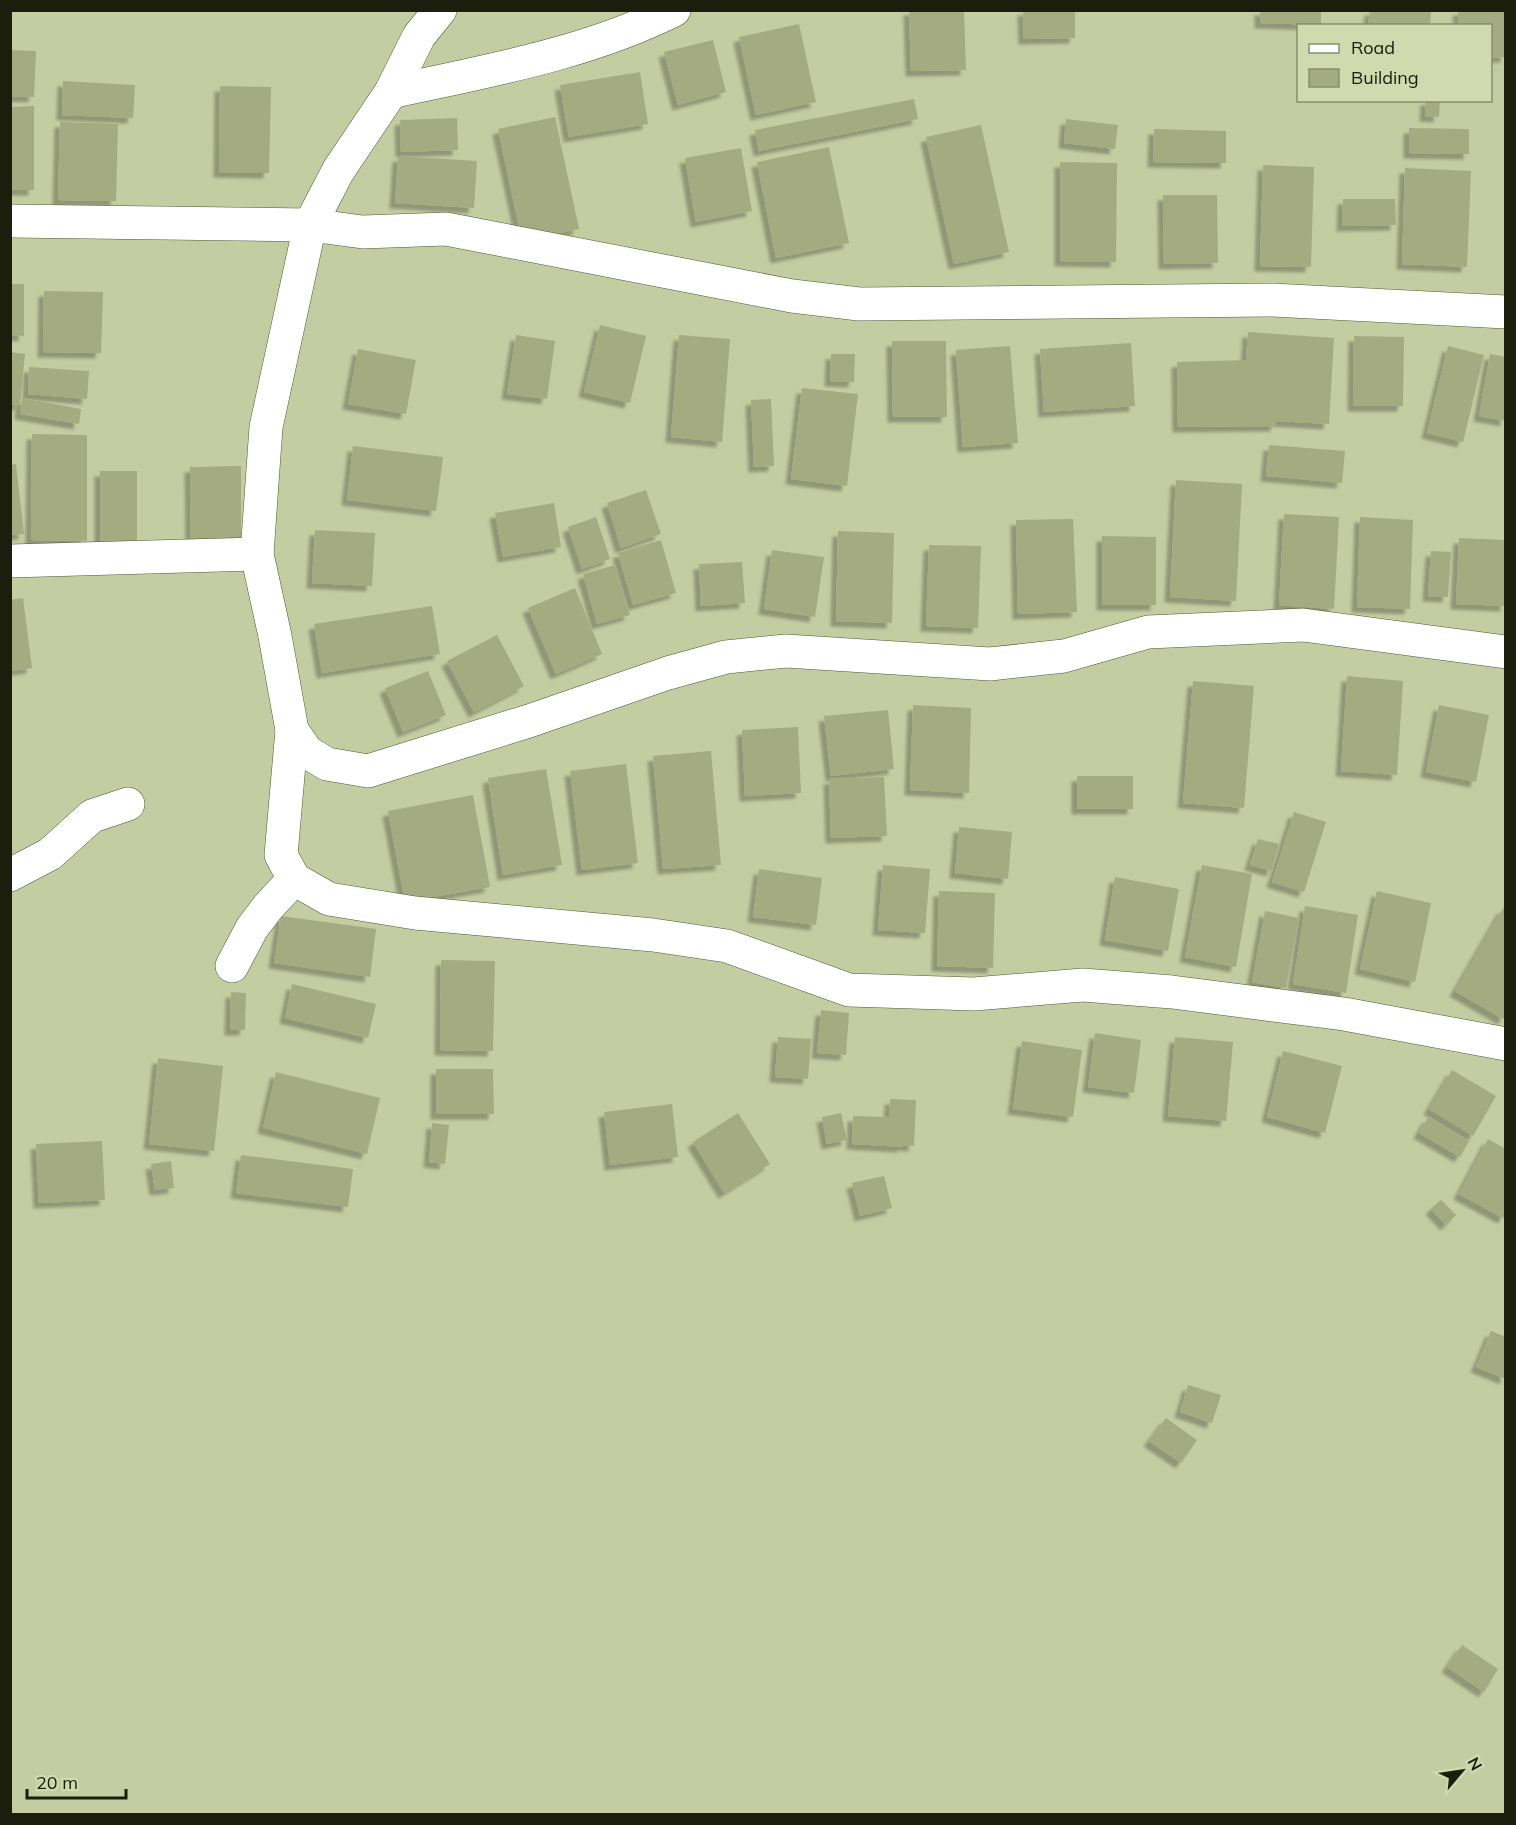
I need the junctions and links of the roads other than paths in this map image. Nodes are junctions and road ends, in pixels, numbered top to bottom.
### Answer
1 (440, 10) edge
2 (674, 10) edge
3 (391, 92) junction
4 (10, 221) edge
5 (310, 225) junction
6 (1506, 312) edge
7 (257, 554) junction
8 (10, 561) edge
9 (1506, 652) edge
10 (292, 730) junction
11 (128, 804) dead end
12 (10, 875) edge
13 (294, 879) junction
14 (232, 966) dead end
15 (1506, 1044) edge

1 - 3 street
2 - 3 street
3 - 5 street
4 - 5 street
5 - 6 street
5 - 7 street
7 - 8 street
7 - 10 street
9 - 10 street
10 - 13 street
11 - 12 street
13 - 14 street
13 - 15 street

